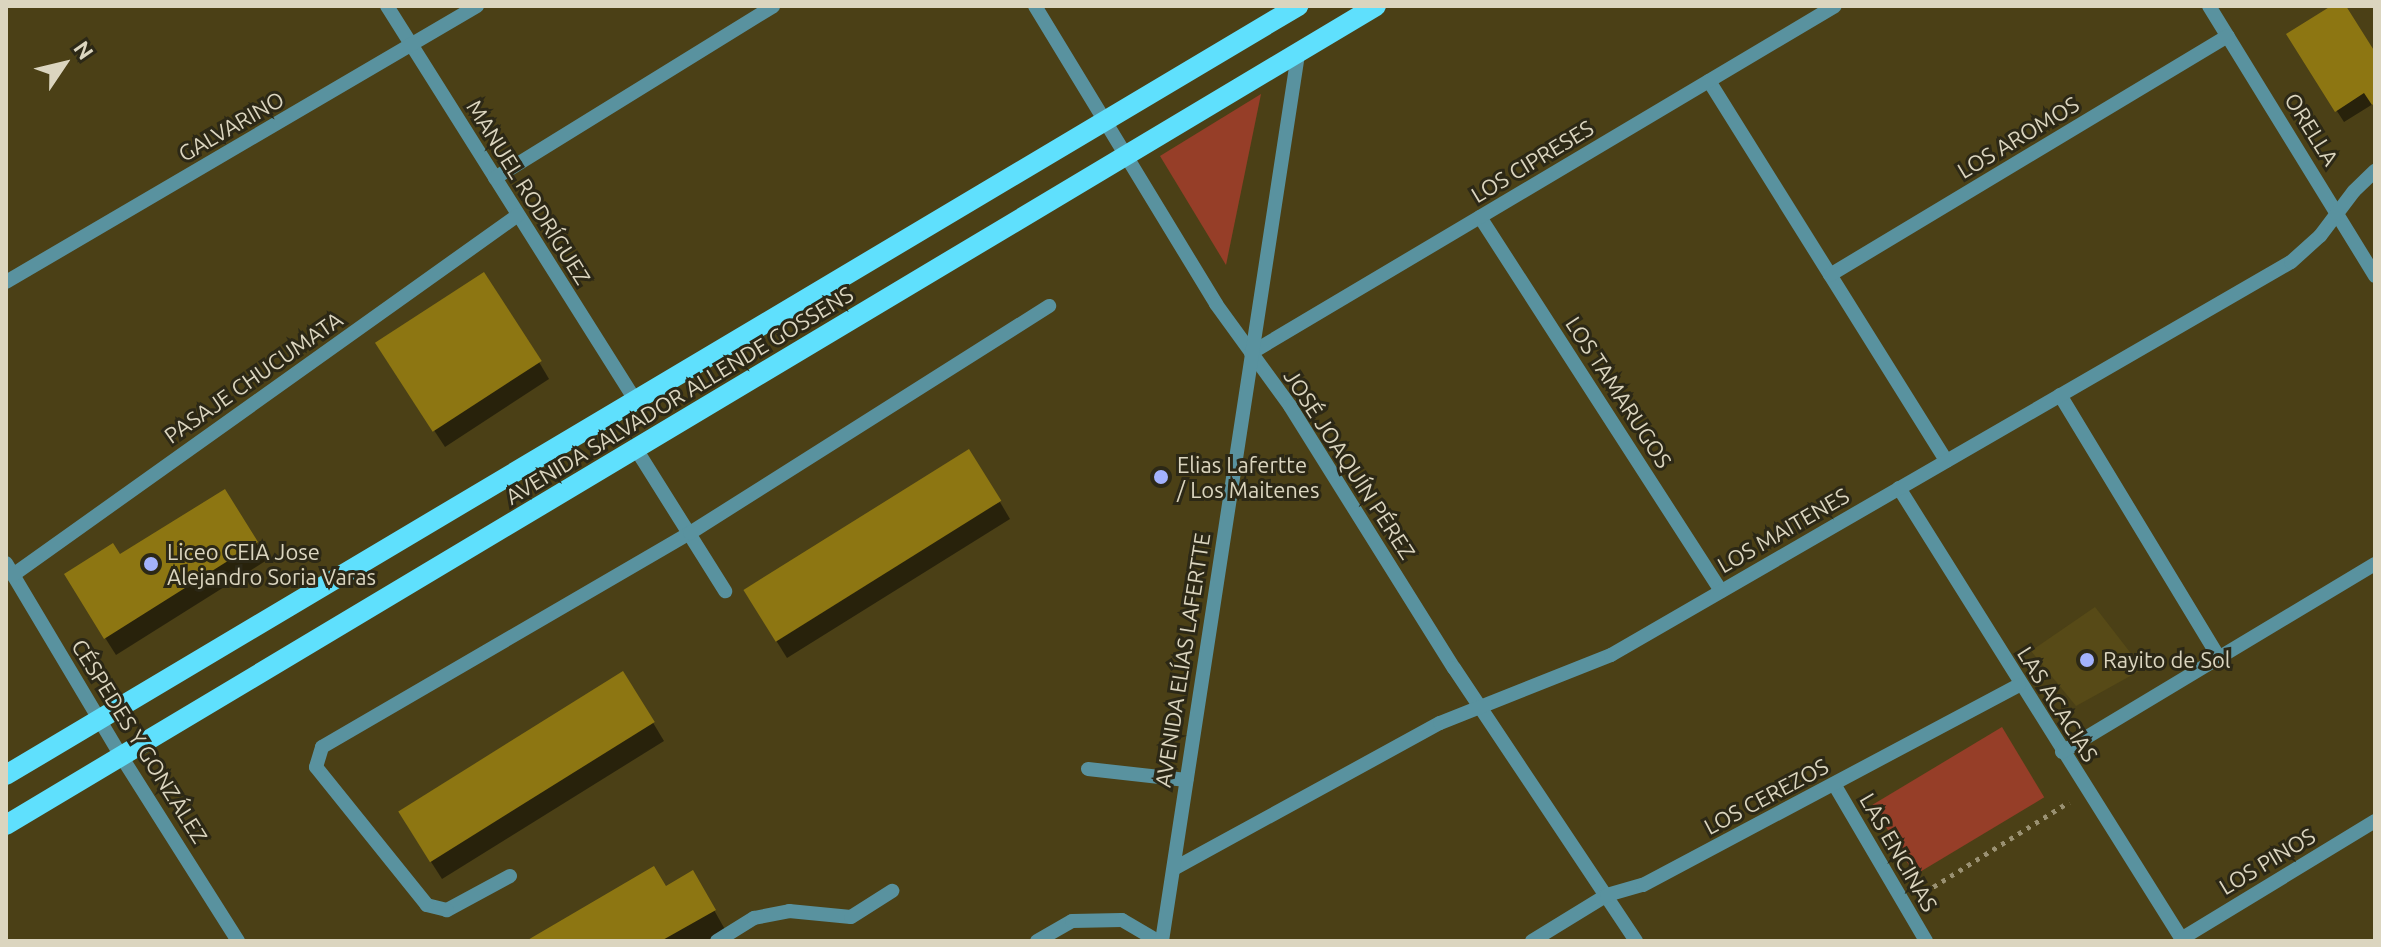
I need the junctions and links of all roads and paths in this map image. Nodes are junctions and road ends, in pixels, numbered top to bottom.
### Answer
1 (387, 6) edge
2 (477, 6) edge
3 (773, 6) edge
4 (1035, 6) edge
5 (1298, 6) edge
6 (1376, 6) edge
7 (1835, 6) edge
8 (2209, 6) edge
9 (2228, 36) junction
10 (412, 47) junction
11 (1298, 54) junction
12 (1709, 81) junction
13 (1105, 121) junction
14 (1127, 156) junction
15 (2375, 171) edge
16 (495, 178) junction
17 (2337, 213) junction
18 (518, 215) junction
19 (1480, 217) junction
20 (1830, 275) junction
21 (2375, 276) edge
22 (6, 282) edge
23 (1049, 306) dead end
24 (1251, 353) junction
25 (2060, 395) junction
26 (635, 400) junction
27 (636, 449) junction
28 (1946, 461) junction
29 (1899, 488) junction
30 (690, 533) junction
31 (2375, 564) edge
32 (9, 569) edge
33 (725, 591) dead end
34 (1721, 591) junction
35 (2219, 658) junction
36 (2019, 685) junction
37 (1480, 707) junction
38 (99, 720) junction
39 (2062, 752) junction
40 (121, 756) junction
41 (1088, 769) dead end
42 (6, 775) edge
43 (1186, 780) junction
44 (1834, 784) junction
45 (2087, 791) junction
46 (2375, 821) edge
47 (6, 825) edge
48 (1175, 868) junction
49 (510, 876) dead end
50 (892, 891) dead end
51 (1607, 895) junction
52 (1903, 905) junction
53 (2182, 940) edge
54 (238, 941) edge
55 (717, 941) edge
56 (1037, 941) edge
57 (1160, 941) edge
58 (1532, 941) edge
59 (1636, 941) edge
60 (1926, 941) edge

1 - 10 street, MANUEL RODRÍGUEZ
2 - 10 street, GALVARINO
3 - 16 street
4 - 13 street, JOSÉ JOAQUÍN PÉREZ
5 - 13 main road, AVENIDA SALVADOR ALLENDE GOSSENS
6 - 11 main road, AVENIDA SALVADOR ALLENDE GOSSENS
7 - 12 street, LOS CIPRESES
8 - 9 street, ORELLA
9 - 17 street, ORELLA
9 - 20 street, LOS AROMOS
10 - 16 street, MANUEL RODRÍGUEZ
10 - 22 street, GALVARINO
11 - 14 main road, AVENIDA SALVADOR ALLENDE GOSSENS
11 - 24 street, AVENIDA ELÍAS LAFERTTE
12 - 19 street, LOS CIPRESES
12 - 20 street
13 - 14 street, JOSÉ JOAQUÍN PÉREZ
13 - 26 main road, AVENIDA SALVADOR ALLENDE GOSSENS
14 - 24 street, JOSÉ JOAQUÍN PÉREZ
14 - 27 main road, AVENIDA SALVADOR ALLENDE GOSSENS
15 - 17 street, LOS MAITENES
16 - 18 street, MANUEL RODRÍGUEZ
17 - 21 street, ORELLA
17 - 25 street, LOS MAITENES
18 - 26 street, MANUEL RODRÍGUEZ
18 - 32 street, PASAJE CHUCUMATA
19 - 24 street, LOS CIPRESES
19 - 34 street, LOS TAMARUGOS
20 - 28 street
23 - 30 street
24 - 37 street, JOSÉ JOAQUÍN PÉREZ
24 - 43 street, AVENIDA ELÍAS LAFERTTE
25 - 28 street, LOS MAITENES
25 - 35 street
26 - 38 main road, AVENIDA SALVADOR ALLENDE GOSSENS
27 - 30 street
27 - 40 main road, AVENIDA SALVADOR ALLENDE GOSSENS
28 - 29 street, LOS MAITENES
29 - 34 street, LOS MAITENES
29 - 36 street, LAS ACACIAS
30 - 33 street
30 - 49 street
31 - 35 street
32 - 38 street, CÉSPEDES Y GONZÁLEZ
34 - 37 street, LOS MAITENES
35 - 39 street
36 - 39 street, LAS ACACIAS
36 - 44 street, LOS CEREZOS
37 - 48 street, LOS MAITENES
37 - 51 street, JOSÉ JOAQUÍN PÉREZ
38 - 40 street, CÉSPEDES Y GONZÁLEZ
38 - 42 main road, AVENIDA SALVADOR ALLENDE GOSSENS
39 - 45 street, LAS ACACIAS
40 - 47 main road, AVENIDA SALVADOR ALLENDE GOSSENS
40 - 54 street, CÉSPEDES Y GONZÁLEZ
41 - 43 street
43 - 48 street, AVENIDA ELÍAS LAFERTTE
44 - 51 street, LOS CEREZOS
44 - 52 street, LAS ENCINAS
45 - 52 path
45 - 53 street, LAS ACACIAS
46 - 53 street, LOS PINOS
48 - 57 street, AVENIDA ELÍAS LAFERTTE
50 - 55 street
51 - 58 street, LOS CEREZOS
51 - 59 street, JOSÉ JOAQUÍN PÉREZ
52 - 60 street, LAS ENCINAS
56 - 57 street

